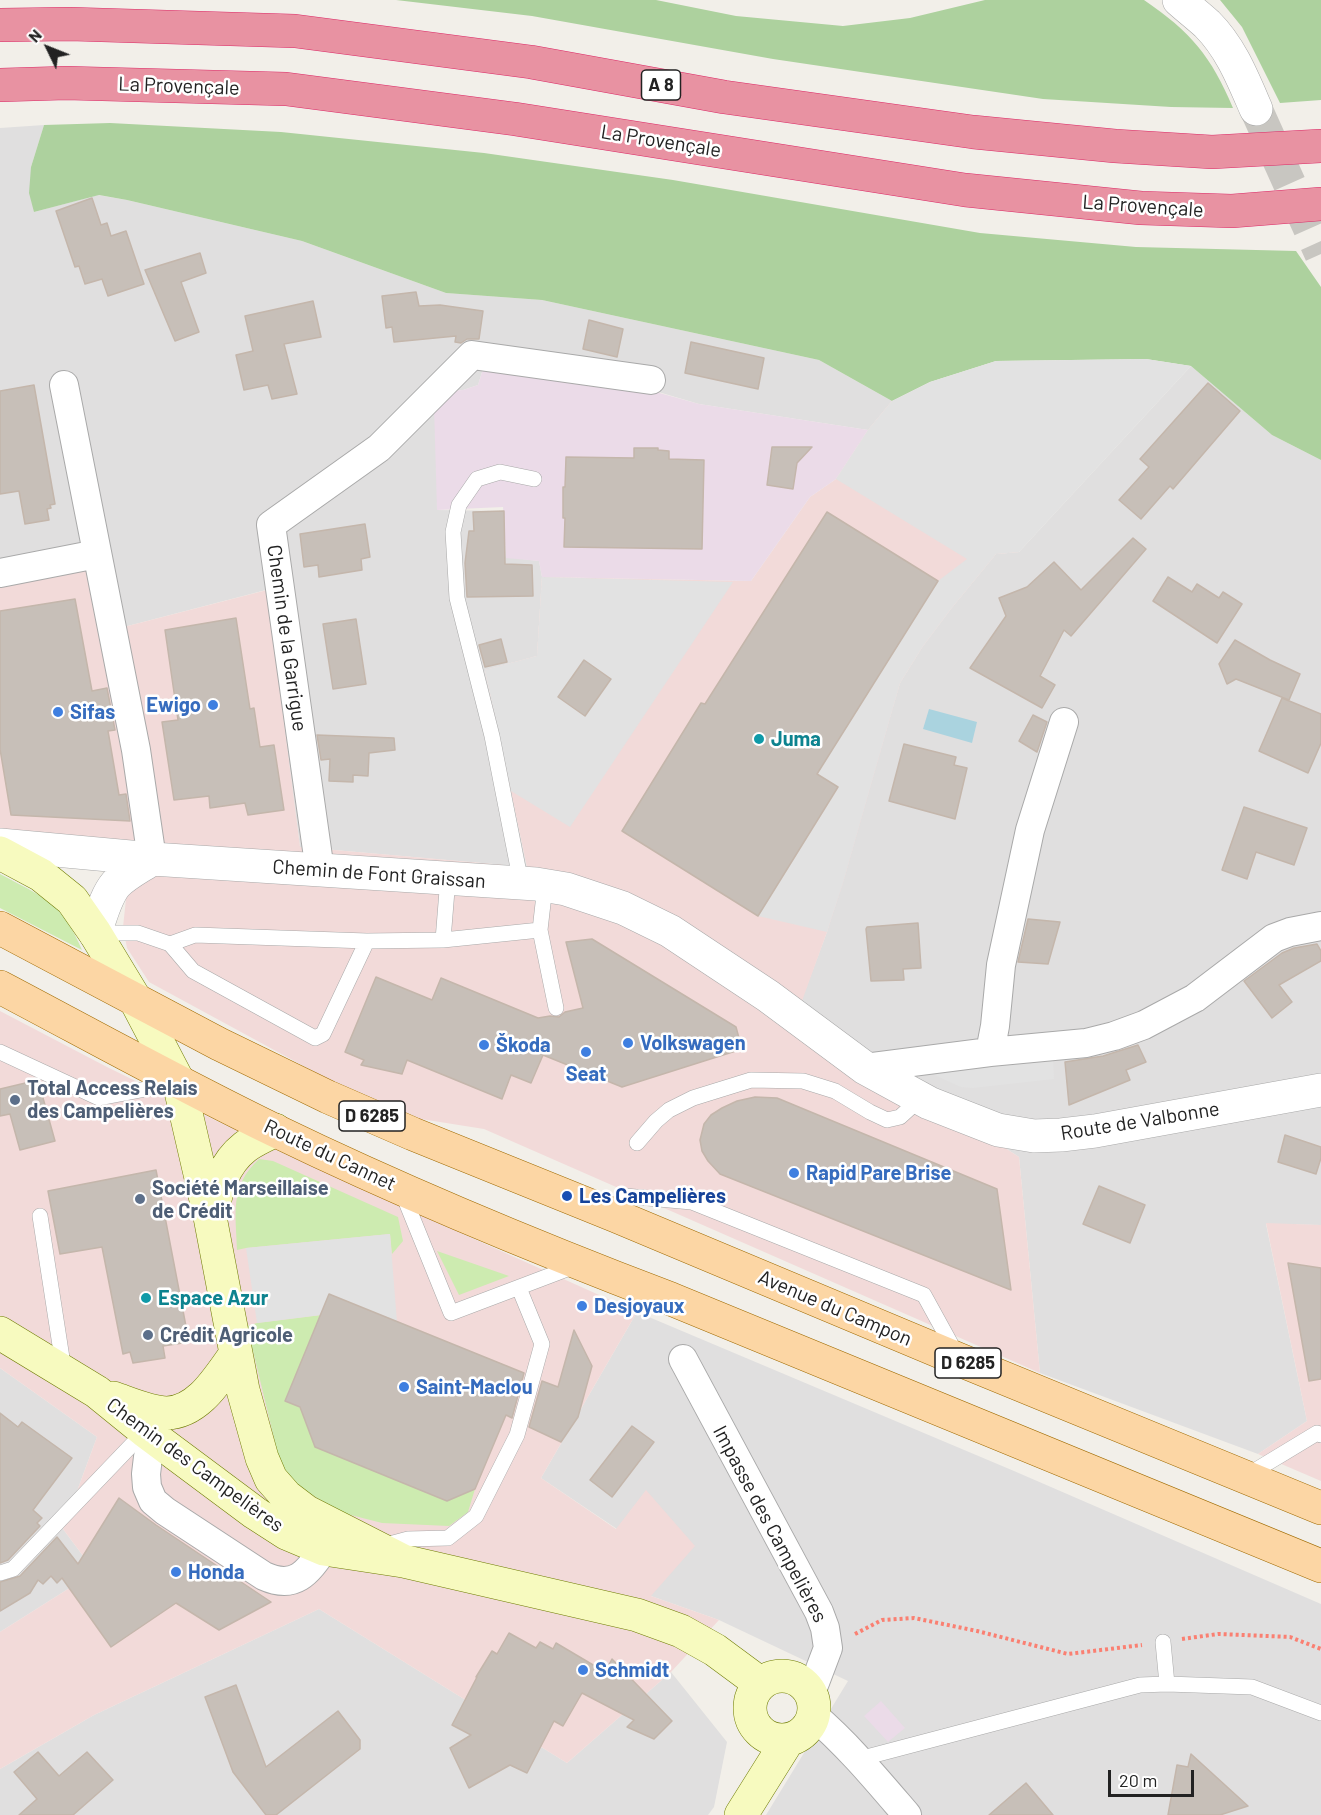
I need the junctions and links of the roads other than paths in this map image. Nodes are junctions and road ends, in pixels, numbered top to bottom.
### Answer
1 (1179, 0) edge
2 (0, 25) edge
3 (0, 85) edge
4 (1256, 109) tunnel mouth
5 (1321, 147) edge
6 (1321, 204) edge
7 (1232, 211) junction
8 (1321, 220) edge
9 (651, 380) dead end
10 (64, 385) dead end
11 (534, 479) dead end
12 (98, 554) junction
13 (0, 573) edge
14 (1064, 722) dead end
15 (0, 845) edge
16 (0, 853) edge
17 (152, 859) junction
18 (320, 871) junction
19 (448, 878) junction
20 (533, 884) junction
21 (1321, 926) edge
22 (0, 928) edge
23 (540, 930) junction
24 (95, 933) junction
25 (367, 940) junction
26 (443, 940) junction
27 (170, 944) junction
28 (0, 987) edge
29 (135, 999) junction
30 (556, 1008) dead end
31 (0, 1052) edge
32 (990, 1052) junction
33 (865, 1068) junction
34 (179, 1083) junction
35 (1321, 1090) edge
36 (917, 1096) junction
37 (275, 1130) junction
38 (637, 1143) dead end
39 (401, 1189) junction
40 (40, 1216) dead end
41 (616, 1216) junction
42 (210, 1217) junction
43 (579, 1264) junction
44 (519, 1288) junction
45 (0, 1333) edge
46 (235, 1355) junction
47 (683, 1359) dead end
48 (960, 1360) junction
49 (65, 1374) junction
50 (97, 1392) junction
51 (151, 1435) junction
52 (1321, 1435) edge
53 (1245, 1477) junction
54 (1321, 1508) edge
55 (324, 1549) junction
56 (390, 1554) junction
57 (1321, 1566) edge
58 (0, 1573) edge
59 (1163, 1642) road end
60 (761, 1684) junction
61 (1167, 1684) junction
62 (812, 1704) junction
63 (1321, 1713) edge
64 (788, 1740) junction
65 (859, 1759) junction
66 (741, 1815) edge
67 (907, 1815) edge

1 - 4 street
2 - 5 highway, A 8
3 - 7 highway, La Provençale
6 - 7 highway, La Provençale
7 - 8 highway
9 - 18 street, Chemin de la Garrigue
10 - 12 street
11 - 20 lane
12 - 13 street
12 - 17 street
14 - 32 street
15 - 17 street, Chemin de Font Graissan
16 - 24 main road, Chemin des Campelières
17 - 18 street, Chemin de Font Graissan
17 - 24 street
18 - 19 street, Chemin de Font Graissan
19 - 20 street, Chemin de Font Graissan
19 - 26 lane
20 - 23 lane
20 - 33 street, Chemin de Font Graissan
21 - 32 street
22 - 29 main road, D 6285
23 - 26 lane
23 - 30 lane
24 - 27 lane
24 - 29 main road, Chemin des Campelières
25 - 26 lane
25 - 27 lane
25 - 27 lane
28 - 34 main road, Route du Cannet / D 6285
29 - 34 main road, Chemin des Campelières
29 - 41 main road, D 6285
31 - 34 lane
32 - 33 street
33 - 36 street, Route de Valbonne
34 - 37 main road, Route du Cannet / D 6285
34 - 42 main road, Chemin des Campelières
35 - 36 street, Route de Valbonne
36 - 38 lane
37 - 39 main road, Route du Cannet / D 6285
37 - 42 main road
39 - 43 main road, Route du Cannet / D 6285
39 - 44 lane
40 - 49 lane
41 - 48 main road, Avenue du Campon / D 6285
41 - 48 lane
42 - 46 main road, Chemin des Campelières
43 - 44 lane
43 - 57 main road, Route du Cannet / D 6285
44 - 56 lane
45 - 49 main road, Chemin des Campelières
46 - 50 main road
46 - 56 main road, Chemin des Campelières
47 - 62 street, Impasse des Campelières
48 - 53 main road, Avenue du Campon / D 6285
49 - 50 main road, Chemin des Campelières
50 - 51 main road, Chemin des Campelières
51 - 55 main road, Chemin des Campelières
51 - 55 street
51 - 58 lane
52 - 53 lane
53 - 54 main road, Avenue du Campon / D 6285
55 - 56 main road, Chemin des Campelières
56 - 60 main road, Chemin des Campelières
59 - 61 lane
60 - 62 main road
60 - 64 main road
61 - 63 lane
61 - 65 lane
62 - 64 main road
62 - 65 street
64 - 66 main road
65 - 67 street

